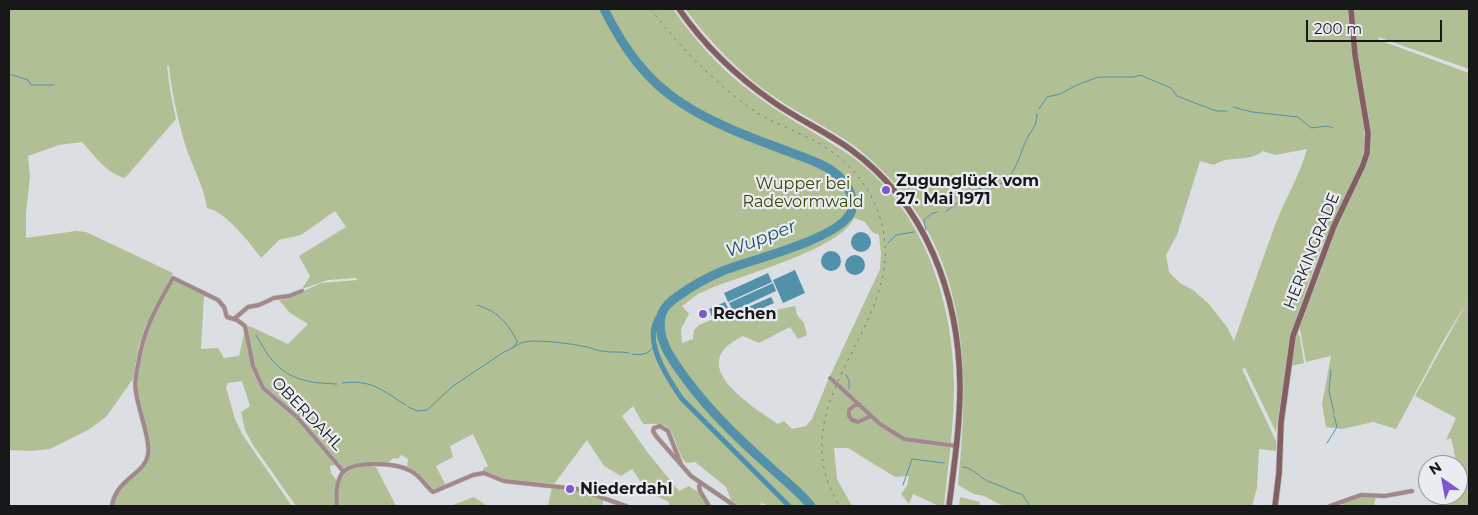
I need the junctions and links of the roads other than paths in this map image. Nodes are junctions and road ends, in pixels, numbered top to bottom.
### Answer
1 (679, 9) edge
2 (1351, 9) edge
3 (302, 291) dead end
4 (234, 319) junction
5 (830, 378) dead end
6 (860, 405) junction
7 (871, 416) junction
8 (957, 446) junction
9 (681, 464) junction
10 (344, 472) junction
11 (701, 484) junction
12 (1412, 491) dead end
13 (112, 506) edge
14 (337, 506) edge
15 (626, 506) edge
16 (709, 506) edge
17 (735, 506) edge
18 (949, 506) edge
19 (1275, 506) edge
20 (1330, 506) edge

1 - 8 main road
2 - 19 main road, HERKINGRADE
3 - 4 street
4 - 10 street, OBERDAHL
4 - 13 street, OBERDAHL
5 - 6 street, bridge
6 - 7 street
6 - 7 street
7 - 8 street
8 - 18 main road
9 - 9 street
9 - 11 street
10 - 14 street
10 - 15 street
11 - 16 street
11 - 17 street
12 - 20 street

